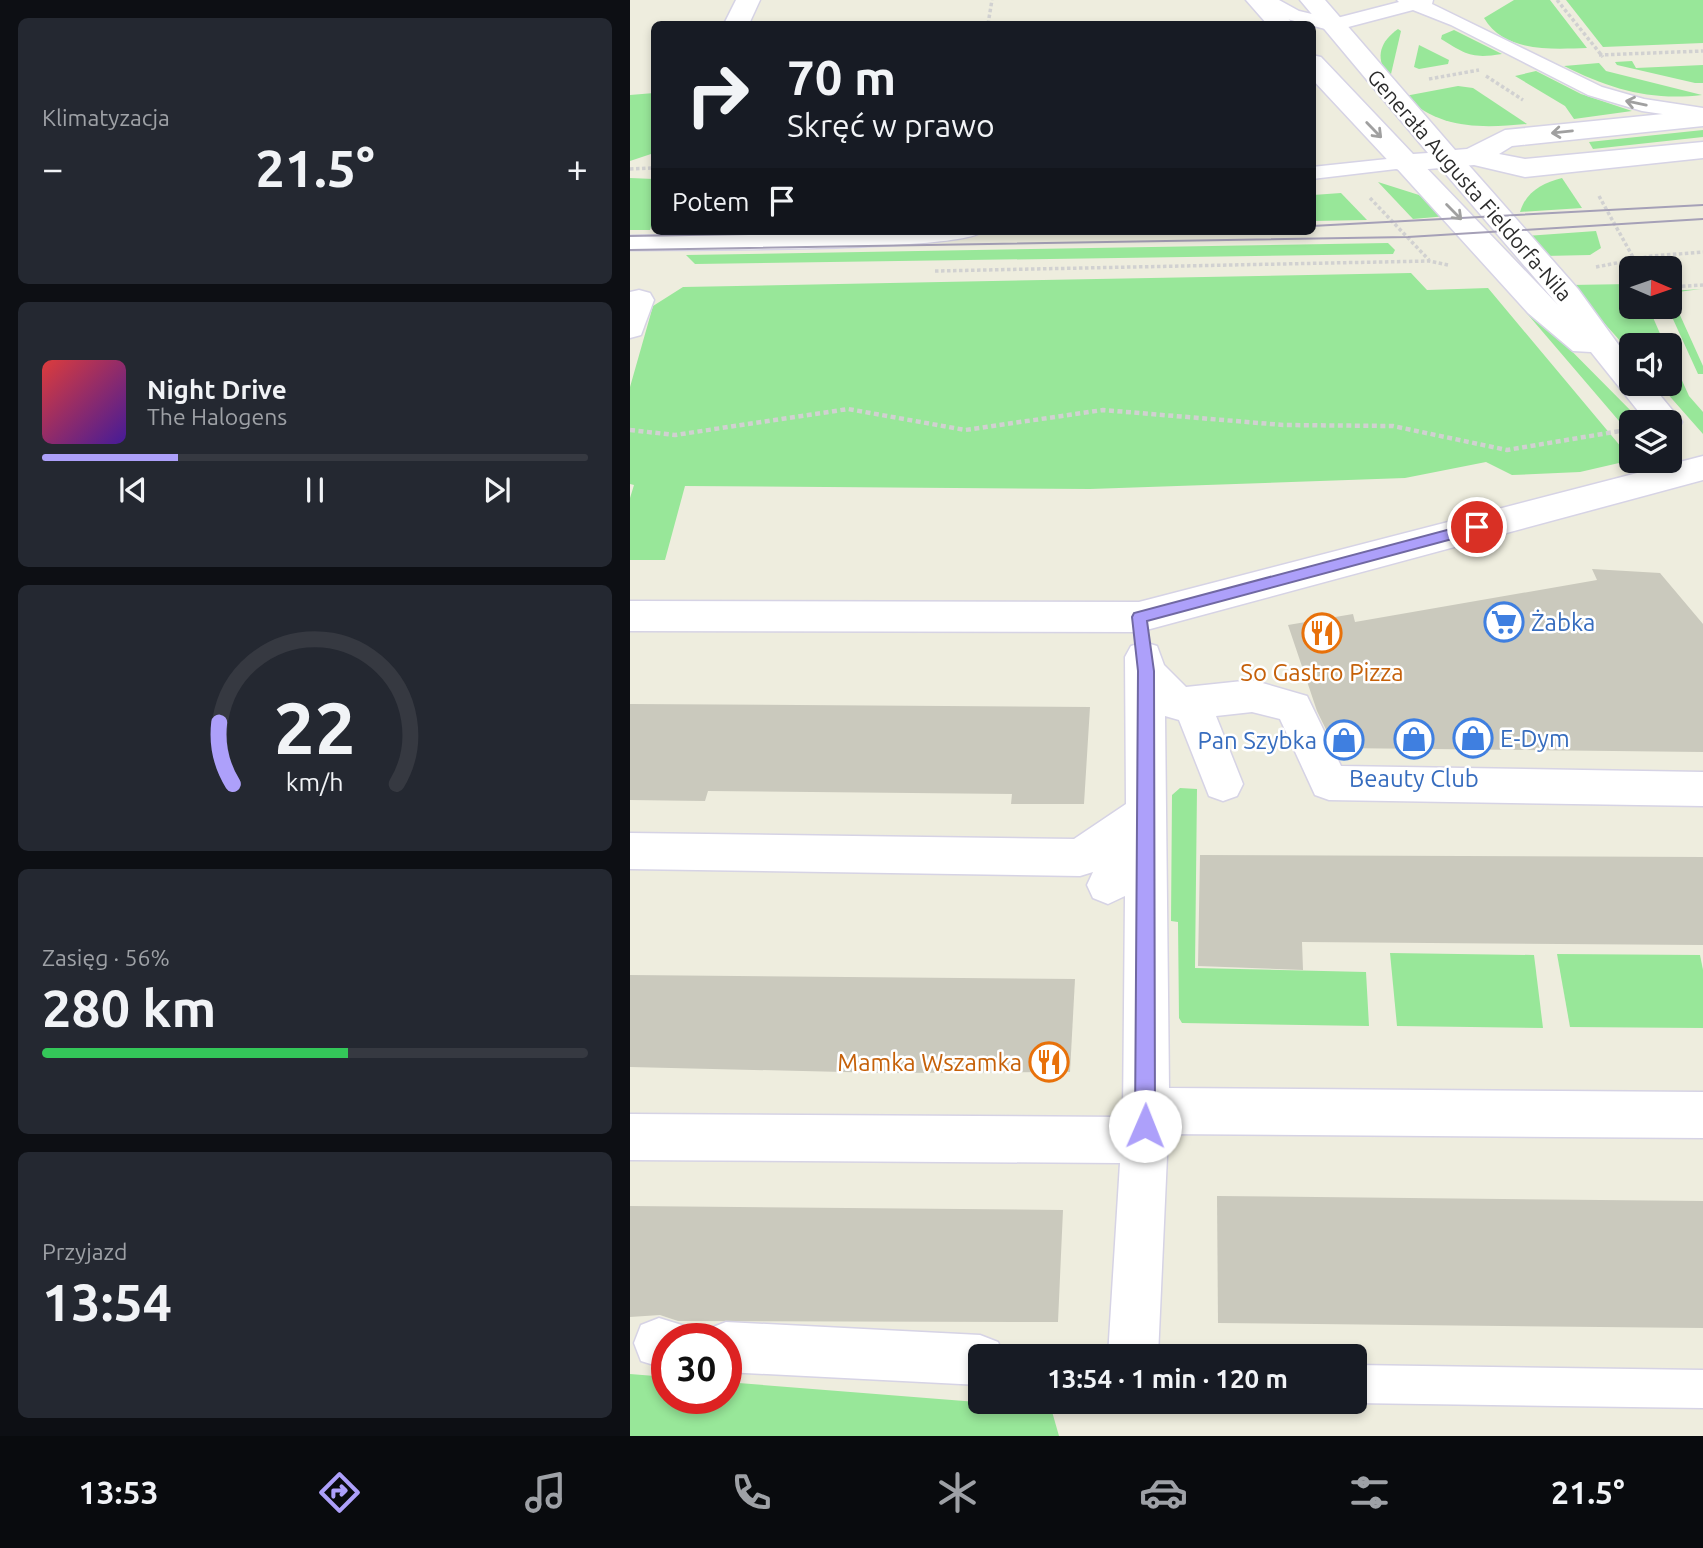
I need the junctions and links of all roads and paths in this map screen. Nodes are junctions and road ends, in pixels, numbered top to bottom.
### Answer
1 (748, 0) edge
2 (992, 0) edge
3 (1258, 0) edge
4 (1265, 0) edge
5 (1312, 0) edge
6 (1557, 0) edge
7 (1420, 1) edge
8 (738, 21) edge
9 (988, 21) edge
10 (1277, 21) edge
11 (1333, 25) junction
12 (1703, 51) edge
13 (1589, 55) dead end
14 (1601, 55) junction
15 (1316, 66) edge
16 (1488, 69) dead end
17 (1417, 82) dead end
18 (1703, 116) edge
19 (1703, 150) edge
20 (1461, 158) junction
21 (1406, 163) junction
22 (651, 168) edge
23 (630, 169) edge
24 (1316, 173) edge
25 (1605, 206) dead end
26 (1390, 219) dead end
27 (934, 235) edge
28 (630, 243) edge
29 (1703, 253) edge
30 (1632, 256) edge
31 (1668, 256) edge
32 (1430, 261) junction
33 (1619, 262) edge
34 (1457, 266) dead end
35 (1593, 268) dead end
36 (928, 271) dead end
37 (1703, 285) edge
38 (1682, 286) edge
39 (1619, 368) edge
40 (1619, 371) edge
41 (1643, 396) edge
42 (1655, 410) edge
43 (630, 430) edge
44 (1619, 432) edge
45 (1682, 440) edge
46 (1703, 465) edge
47 (630, 616) edge
48 (1139, 617) junction
49 (1146, 671) junction
50 (1191, 702) junction
51 (1223, 784) dead end
52 (1703, 789) edge
53 (1146, 831) junction
54 (630, 851) edge
55 (1108, 884) dead end
56 (1703, 1115) edge
57 (1145, 1126) junction
58 (630, 1138) edge
59 (1134, 1344) edge
60 (742, 1348) edge
61 (968, 1359) edge
62 (1367, 1384) edge
63 (1703, 1389) edge

1 - 8 street
2 - 9 path
3 - 10 street
4 - 11 lane
5 - 11 street, Generała Augusta Fieldorfa-Nila
6 - 14 path
7 - 11 lane
18 -> 7 lane
11 - 20 street, Generała Augusta Fieldorfa-Nila
12 - 14 path
13 - 14 path
15 -> 21 street, Generała Augusta Fieldorfa-Nila
16 - 17 path
18 -> 20 street
19 - 20 street
20 - 21 street
20 - 39 street, Generała Augusta Fieldorfa-Nila
21 - 24 lane
21 -> 40 street, Generała Augusta Fieldorfa-Nila
22 - 23 path
25 - 30 path
26 - 32 path
27 - 28 lane
29 - 31 path
32 - 34 path
32 - 36 path
33 - 35 path
37 - 38 path
41 - 42 street, Generała Augusta Fieldorfa-Nila
43 - 44 path
45 - 46 street
46 - 48 street
47 - 48 street
48 - 49 street
49 - 50 street
49 - 53 street
50 - 51 street
50 - 52 street
53 - 54 street
53 - 55 street
53 - 57 street
56 - 57 street
57 - 58 street
57 - 59 street
60 - 61 street
62 - 63 lane

